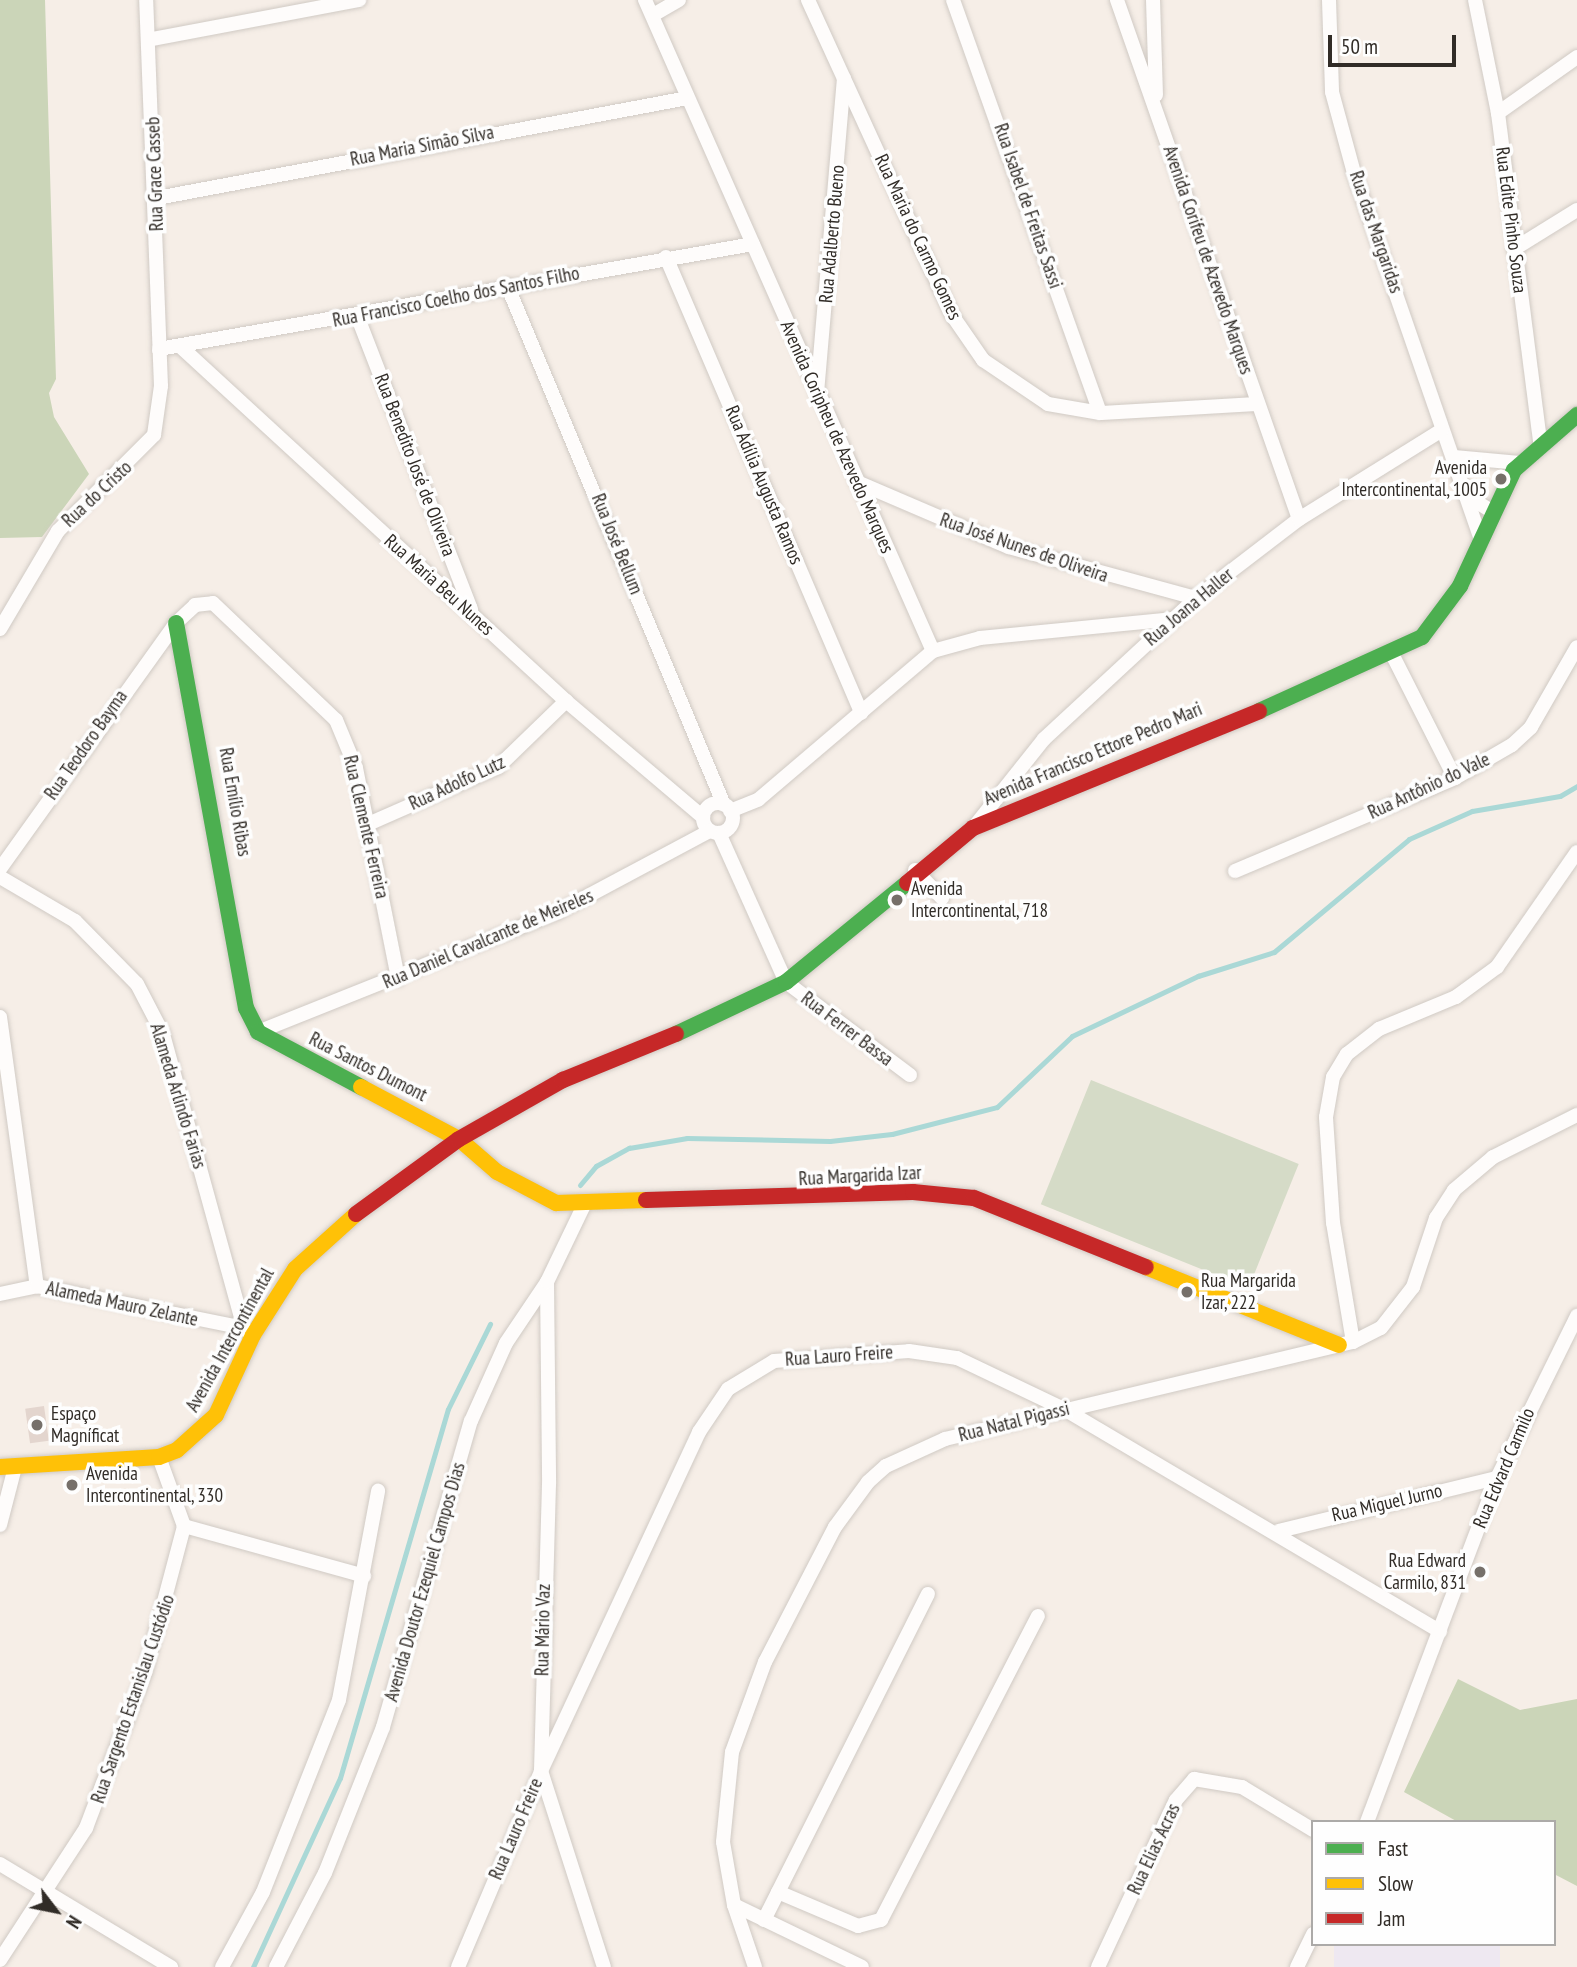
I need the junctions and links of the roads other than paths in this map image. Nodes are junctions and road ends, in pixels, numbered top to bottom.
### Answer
1 (146, 0) edge
2 (359, 0) edge
3 (645, 0) edge
4 (679, 0) edge
5 (808, 0) edge
6 (953, 0) edge
7 (1117, 0) edge
8 (1153, 0) edge
9 (1329, 0) edge
10 (1475, 0) edge
11 (653, 15) junction
12 (152, 39) junction
13 (1577, 57) edge
14 (845, 74) junction
15 (688, 98) junction
16 (1498, 113) junction
17 (1157, 114) junction
18 (157, 198) junction
19 (1577, 211) edge
20 (753, 244) junction
21 (1514, 249) junction
22 (666, 257) junction
23 (507, 285) junction
24 (358, 318) junction
25 (181, 347) junction
26 (159, 349) junction
27 (817, 394) junction
28 (1258, 404) junction
29 (1100, 413) junction
30 (1577, 415) edge
31 (1443, 430) junction
32 (1540, 441) junction
33 (1454, 457) junction
34 (1520, 463) junction
35 (858, 482) junction
36 (1465, 495) junction
37 (1492, 511) junction
38 (1300, 519) junction
39 (1480, 539) junction
40 (1196, 598) junction
41 (471, 612) junction
42 (1174, 619) junction
43 (176, 623) junction
44 (0, 629) edge
45 (1577, 647) edge
46 (933, 650) junction
47 (1392, 654) junction
48 (566, 701) junction
49 (861, 713) junction
50 (1455, 778) junction
51 (727, 808) junction
52 (703, 817) junction
53 (368, 824) junction
54 (974, 828) junction
55 (715, 832) junction
56 (1577, 852) edge
57 (0, 869) edge
58 (915, 870) junction
59 (1235, 871) dead end
60 (0, 877) edge
61 (942, 898) dead end
62 (398, 979) junction
63 (786, 982) junction
64 (0, 1017) edge
65 (258, 1032) junction
66 (910, 1075) dead end
67 (1577, 1115) edge
68 (459, 1139) junction
69 (585, 1203) junction
70 (547, 1282) junction
71 (37, 1286) junction
72 (0, 1294) edge
73 (1577, 1316) edge
74 (249, 1332) junction
75 (1346, 1343) junction
76 (1063, 1409) junction
77 (159, 1457) junction
78 (8, 1467) edge
79 (1497, 1478) junction
80 (378, 1491) dead end
81 (0, 1525) edge
82 (184, 1526) junction
83 (1279, 1531) junction
84 (364, 1576) junction
85 (928, 1594) dead end
86 (1038, 1616) dead end
87 (1440, 1632) junction
88 (541, 1771) junction
89 (1368, 1820) edge
90 (1311, 1829) edge
91 (0, 1864) edge
92 (778, 1892) junction
93 (48, 1893) junction
94 (734, 1905) junction
95 (764, 1920) junction
96 (1311, 1938) edge
97 (0, 1960) edge
98 (170, 1967) edge
99 (222, 1967) edge
100 (276, 1967) edge
101 (458, 1967) edge
102 (604, 1967) edge
103 (755, 1967) edge
104 (862, 1967) edge
105 (1098, 1967) edge
106 (1297, 1967) edge

1 - 12 street, Rua Grace Casseb
2 - 12 street
3 - 11 street, Avenida Coripheu de Azevedo Marques
4 - 11 street
5 - 14 street, Rua Maria do Carmo Gomes
6 - 29 street, Rua Isabel de Freitas Sassi
7 - 17 street, Avenida Corifeu de Azevedo Marques
8 - 17 street
9 - 31 street, Rua das Margaridas
10 - 16 street, Rua Edite Pinho Souza
11 - 15 street, Avenida Coripheu de Azevedo Marques
12 - 18 street, Rua Grace Casseb
13 - 16 street
14 - 27 street, Rua Adalberto Bueno
14 - 29 street, Rua Maria do Carmo Gomes
15 - 18 street, Rua Maria Simão Silva
15 - 20 street, Avenida Coripheu de Azevedo Marques
16 - 21 street, Rua Edite Pinho Souza
17 - 28 street, Avenida Corifeu de Azevedo Marques
18 - 26 street, Rua Grace Casseb
19 - 21 street
20 - 22 street, Rua Francisco Coelho dos Santos Filho
20 - 27 street, Avenida Coripheu de Azevedo Marques
21 - 32 street, Rua Edite Pinho Souza
22 - 23 street, Rua Francisco Coelho dos Santos Filho
22 - 49 street, Rua Adília Augusta Ramos
23 - 24 street, Rua Francisco Coelho dos Santos Filho
23 - 51 street, Rua José Bellum
24 - 25 street, Rua Francisco Coelho dos Santos Filho
24 - 41 street, Rua Benedito José de Oliveira
25 - 26 street, Rua Francisco Coelho dos Santos Filho
25 - 41 street, Rua Maria Beu Nunes
26 - 44 street, Rua do Cristo
27 - 35 street, Avenida Coripheu de Azevedo Marques
28 - 29 street, Rua Maria do Carmo Gomes
28 - 38 street, Avenida Corifeu de Azevedo Marques
30 - 32 street
31 - 33 street, Rua das Margaridas
31 - 38 street, Rua Joana Haller
32 - 34 street
33 - 34 street
33 - 36 street, Rua das Margaridas
34 - 37 street
35 - 40 street, Rua José Nunes de Oliveira
35 - 46 street, Avenida Coripheu de Azevedo Marques
36 - 37 street
36 - 39 street, Rua das Margaridas
37 - 39 street, Avenida Francisco Ettore Pedro Mari
38 - 40 street, Rua Joana Haller
39 - 47 street, Avenida Francisco Ettore Pedro Mari
40 - 42 street, Rua Joana Haller
41 - 48 street, Rua Maria Beu Nunes
42 - 46 street
42 - 54 street, Rua Joana Haller
43 - 53 street, Rua Clemente Ferreira
43 - 57 street, Rua Teodoro Bayma
43 - 65 street, Rua Emílio Ribas
45 - 50 street, Rua Antônio do Vale
46 - 49 street
47 - 50 street
47 - 54 street, Avenida Francisco Ettore Pedro Mari
48 - 52 street, Rua Maria Beu Nunes
48 - 53 street, Rua Adolfo Lutz
49 - 51 street
50 - 59 street, Rua Antônio do Vale
51 - 52 street
51 - 55 street
52 - 55 street
53 - 62 street, Rua Clemente Ferreira
54 - 58 street, Avenida Francisco Ettore Pedro Mari
55 - 62 street, Rua Daniel Cavalcante de Meireles
55 - 63 street
56 - 75 street
58 - 61 street
58 - 63 street, Avenida Francisco Ettore Pedro Mari
60 - 74 street, Alameda Arlindo Farias
62 - 65 street, Rua Daniel Cavalcante de Meireles
63 - 66 street, Rua Ferrer Bassa
63 - 68 street, Avenida Francisco Ettore Pedro Mari
64 - 71 street
65 - 68 street, Rua Santos Dumont
67 - 75 street, Rua Natal Pigassi
68 - 69 street, Rua Margarida Izar
68 - 74 street, Avenida Intercontinental
69 - 70 street, Avenida Doutor Ezequiel Campos Dias
69 - 75 street, Rua Margarida Izar
70 - 88 street, Rua Mário Vaz
70 - 100 street, Avenida Doutor Ezequiel Campos Dias
71 - 72 street, Alameda Mauro Zelante
71 - 74 street, Alameda Mauro Zelante
73 - 79 street, Rua Edvard Carmilo
74 - 77 street, Avenida Intercontinental
75 - 76 street, Rua Natal Pigassi
76 - 83 street, Rua Lauro Freire
76 - 88 street, Rua Lauro Freire
76 - 94 street, Rua Natal Pigassi
77 - 78 street, Avenida Intercontinental
77 - 82 street
78 - 81 street
79 - 83 street, Rua Miguel Jurno
79 - 87 street, Rua Edvard Carmilo
80 - 84 street
82 - 84 street
82 - 93 street, Rua Sargento Estanislau Custódio
83 - 87 street, Rua Lauro Freire
84 - 99 street
85 - 92 street
86 - 92 street
87 - 89 street, Rua Edvard Carmilo
88 - 101 street, Rua Lauro Freire
88 - 102 street, Rua Mário Vaz
90 - 105 street, Rua Elias Acras
91 - 93 street
92 - 95 street
93 - 97 street, Rua Sargento Estanislau Custódio
93 - 98 street
94 - 95 street
94 - 103 street, Rua Natal Pigassi
95 - 104 street
96 - 106 street

